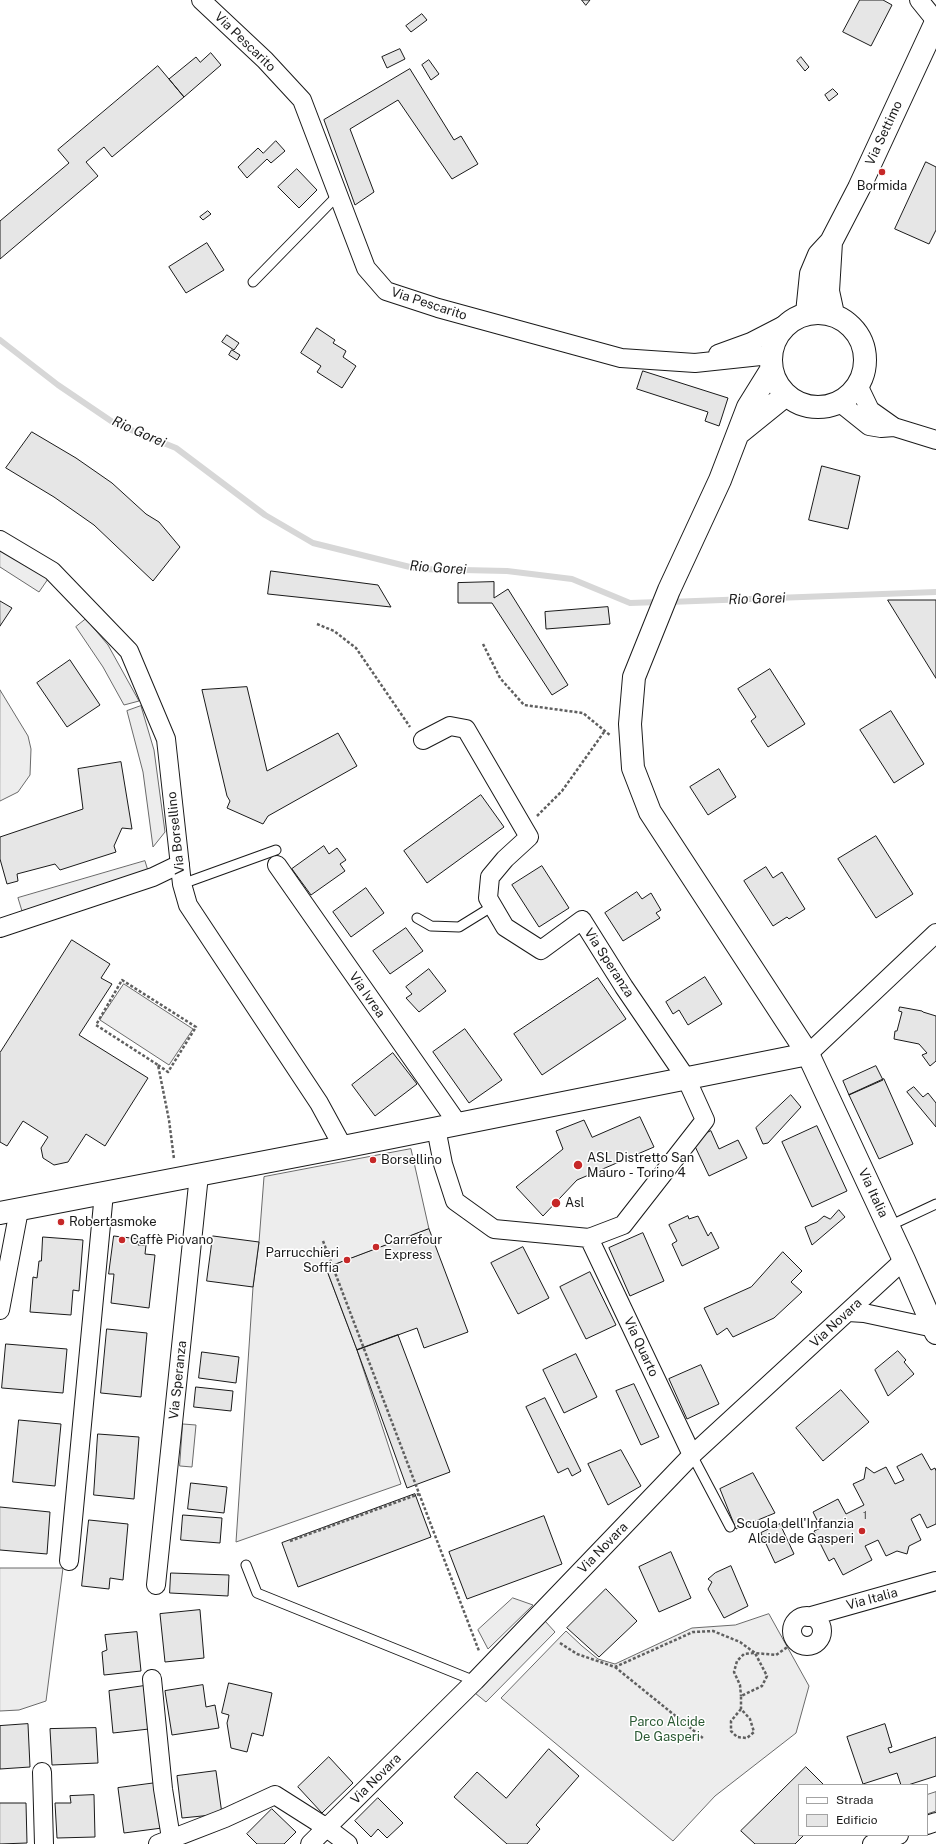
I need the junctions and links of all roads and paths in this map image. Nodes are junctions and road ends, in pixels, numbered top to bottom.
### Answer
1 (202, 0) edge
2 (919, 0) edge
3 (936, 22) edge
4 (338, 195) junction
5 (831, 242) junction
6 (253, 282) dead end
7 (807, 313) junction
8 (833, 314) junction
9 (784, 325) junction
10 (770, 362) junction
11 (695, 363) junction
12 (858, 385) junction
13 (786, 395) junction
14 (839, 402) junction
15 (894, 427) junction
16 (739, 433) junction
17 (936, 440) edge
18 (0, 540) edge
19 (317, 624) dead end
20 (483, 644) dead end
21 (604, 732) junction
22 (422, 740) joint
23 (632, 748) junction
24 (524, 829) junction
25 (277, 858) joint
26 (180, 864) junction
27 (182, 884) junction
28 (493, 906) junction
29 (417, 918) dead end
30 (0, 928) edge
31 (936, 933) edge
32 (808, 1054) junction
33 (158, 1066) junction
34 (686, 1078) junction
35 (458, 1124) junction
36 (436, 1128) junction
37 (343, 1147) junction
38 (199, 1175) junction
39 (177, 1179) junction
40 (104, 1193) junction
41 (936, 1204) edge
42 (10, 1211) edge
43 (889, 1226) junction
44 (589, 1238) junction
45 (323, 1241) dead end
46 (904, 1260) junction
47 (0, 1310) edge
48 (848, 1312) junction
49 (935, 1330) edge
50 (692, 1455) junction
51 (419, 1494) junction
52 (730, 1527) dead end
53 (290, 1542) dead end
54 (68, 1561) dead end
55 (246, 1565) dead end
56 (936, 1581) edge
57 (156, 1585) dead end
58 (808, 1617) junction
59 (796, 1641) junction
60 (560, 1643) dead end
61 (755, 1653) junction
62 (615, 1667) junction
63 (481, 1676) junction
64 (152, 1679) dead end
65 (741, 1696) junction
66 (741, 1709) junction
67 (704, 1739) dead end
68 (42, 1772) dead end
69 (327, 1828) junction
70 (896, 1836) edge
71 (165, 1841) edge
72 (44, 1844) edge
73 (310, 1844) edge
74 (348, 1844) edge
75 (872, 1844) edge

1 - 4 street, Via Pescarito
2 - 3 street
3 - 5 street, Via Settimo
4 - 6 lane
4 - 11 street, Via Pescarito
5 - 7 street, Via Settimo
5 - 8 street, Via Settimo
7 - 8 street
7 - 9 street
8 - 12 street
9 - 10 street
9 - 11 street
10 - 11 street, Via Pescarito
10 - 13 street
10 - 16 street, Via Italia
12 - 14 street
12 - 15 street
13 - 14 street
13 - 16 street
14 - 15 street
15 - 17 street
16 - 23 street, Via Italia
18 - 26 street, Via Borsellino
19 - 22 path
20 - 21 path
21 - 23 path
21 - 24 path
22 - 24 street
23 - 32 street, Via Italia
24 - 28 street, Via Speranza
25 - 27 lane
25 - 35 street, Via Ivrea
26 - 27 street, Via Borsellino
26 - 30 street
27 - 37 street, Via Borsellino
28 - 29 lane
28 - 34 street, Via Speranza
31 - 32 street
32 - 34 street
32 - 43 street, Via Italia
33 - 33 path
33 - 39 path
34 - 35 street
34 - 44 street, Via Speranza
35 - 36 street
36 - 37 street
36 - 44 street, Via Speranza
37 - 38 street
38 - 39 street
38 - 57 street, Via Speranza
39 - 40 street
40 - 42 street
40 - 54 street
41 - 43 lane
42 - 47 street
43 - 46 street, Via Italia
44 - 50 street, Via Quarto
45 - 51 path
46 - 48 street, Via Novara
46 - 49 street, Via Italia
48 - 49 street
48 - 50 street, Via Novara
50 - 52 lane
50 - 63 street, Via Novara
51 - 53 path
51 - 63 path
55 - 63 lane
56 - 58 street, Via Italia
58 - 59 street, Via Italia
58 - 59 street
59 - 61 path
60 - 62 path
61 - 62 path
61 - 65 path
61 - 65 path
62 - 67 path
63 - 69 street, Via Novara
64 - 71 street
65 - 66 path
66 - 66 path
68 - 72 street
69 - 71 street
69 - 73 street, Via Novara
69 - 74 street
70 - 75 street

